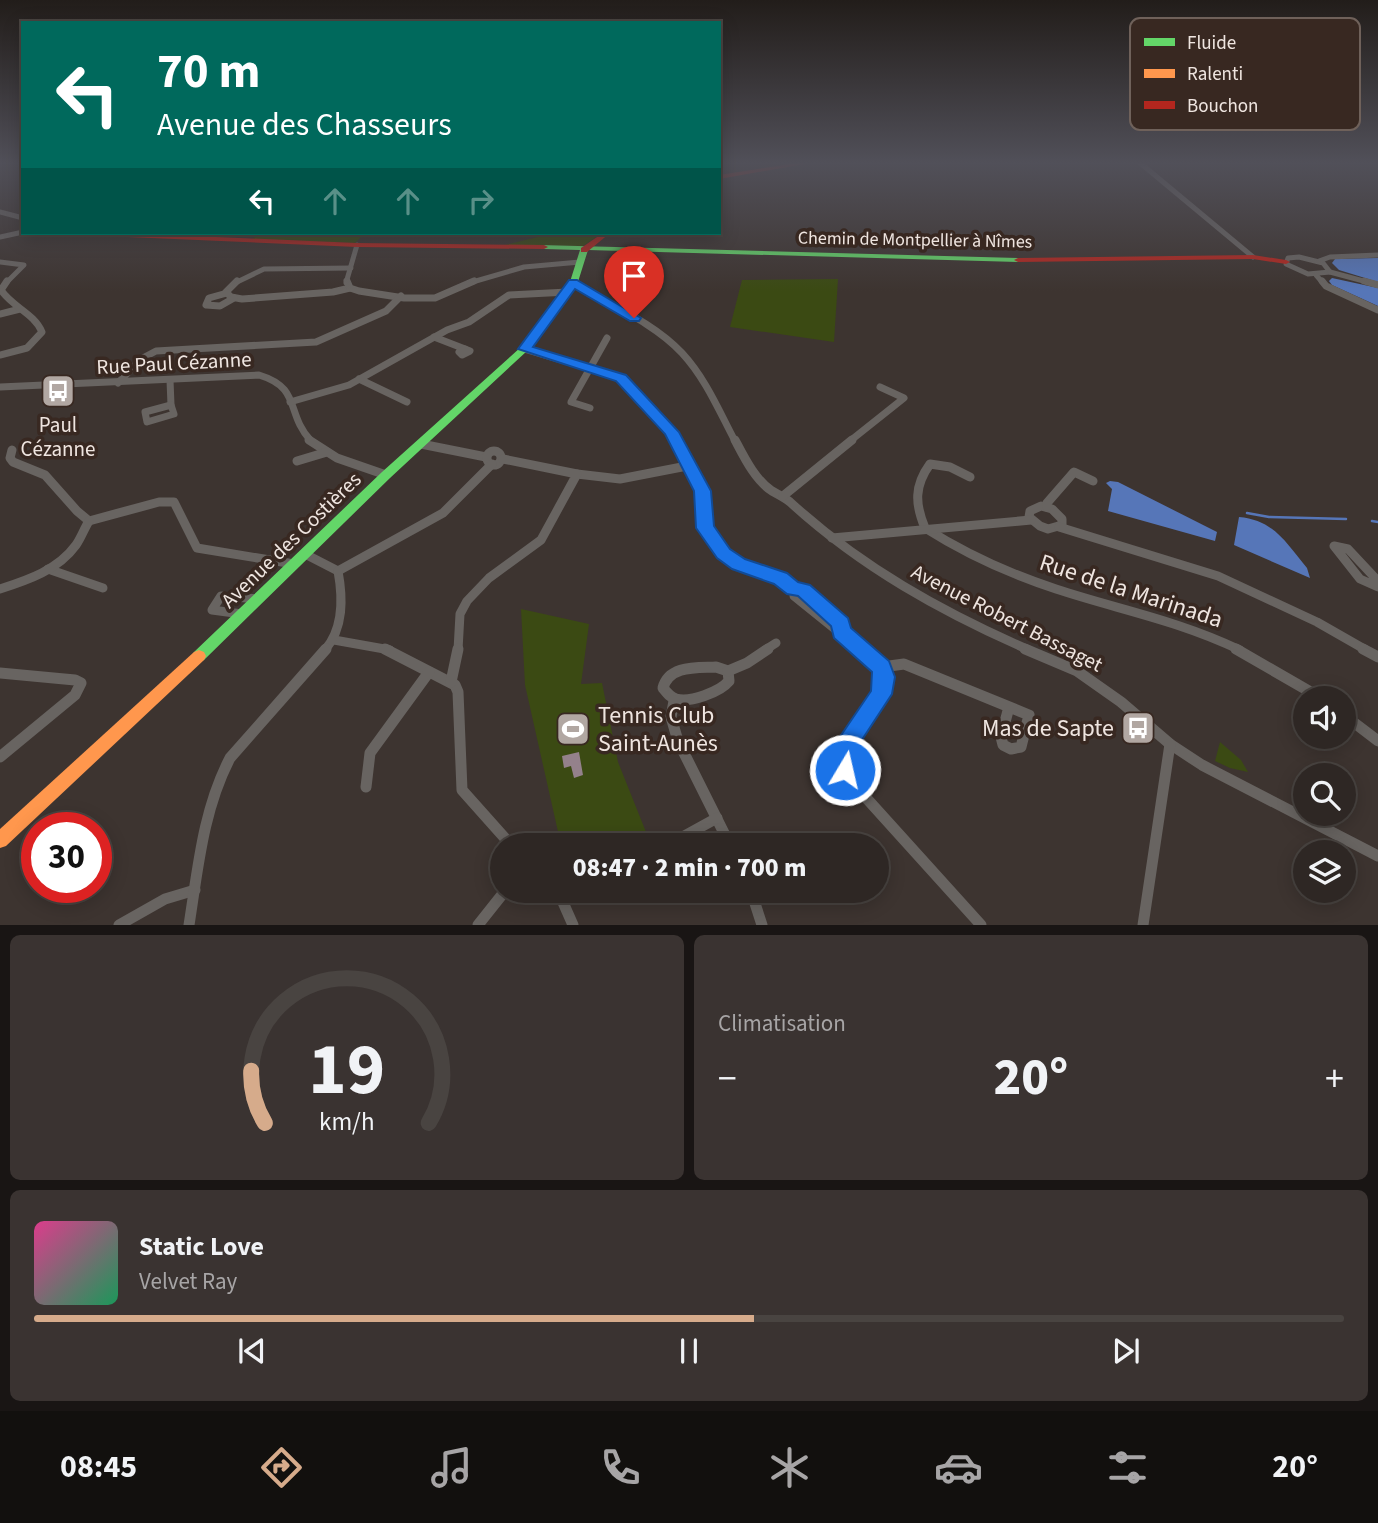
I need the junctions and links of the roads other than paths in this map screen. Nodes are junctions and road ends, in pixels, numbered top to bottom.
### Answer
1 (1191, 205) edge
2 (0, 212) edge
3 (21, 217) edge
4 (21, 232) edge
5 (131, 235) edge
6 (604, 235) edge
7 (0, 237) edge
8 (357, 244) junction
9 (584, 250) junction
10 (1378, 255) edge
11 (1253, 257) junction
12 (1319, 261) junction
13 (0, 262) edge
14 (580, 262) junction
15 (1286, 262) junction
16 (351, 268) junction
17 (1330, 272) junction
18 (1316, 275) junction
19 (1378, 285) edge
20 (349, 288) junction
21 (571, 288) junction
22 (227, 293) junction
23 (401, 296) junction
24 (234, 298) junction
25 (20, 309) junction
26 (1378, 310) edge
27 (0, 314) edge
28 (434, 337) junction
29 (607, 338) dead end
30 (465, 349) dead end
31 (524, 349) junction
32 (0, 355) edge
33 (590, 368) junction
34 (359, 379) junction
35 (170, 380) junction
36 (118, 383) junction
37 (0, 387) edge
38 (880, 387) dead end
39 (290, 402) junction
40 (407, 402) dead end
41 (171, 405) dead end
42 (590, 408) dead end
43 (421, 444) junction
44 (12, 450) dead end
45 (327, 452) junction
46 (489, 460) junction
47 (297, 461) dead end
48 (687, 466) junction
49 (577, 474) junction
50 (386, 475) junction
51 (970, 477) dead end
52 (1094, 481) dead end
53 (783, 496) junction
54 (1047, 507) junction
55 (1031, 520) junction
56 (89, 521) junction
57 (1059, 527) junction
58 (925, 528) junction
59 (832, 538) junction
60 (305, 554) junction
61 (294, 564) junction
62 (48, 569) junction
63 (338, 571) junction
64 (1378, 587) edge
65 (103, 588) dead end
66 (0, 589) edge
67 (258, 598) junction
68 (242, 614) junction
69 (334, 640) junction
70 (776, 643) dead end
71 (1378, 657) edge
72 (882, 667) junction
73 (728, 671) junction
74 (429, 672) junction
75 (0, 673) edge
76 (451, 682) junction
77 (1303, 686) edge
78 (674, 701) junction
79 (1009, 707) dead end
80 (1356, 724) edge
81 (1378, 741) edge
82 (1170, 744) junction
83 (0, 757) edge
84 (366, 787) dead end
85 (717, 818) junction
86 (500, 833) edge
87 (690, 833) edge
88 (724, 833) edge
89 (0, 840) edge
90 (1378, 856) edge
91 (195, 890) junction
92 (495, 903) edge
93 (564, 903) edge
94 (755, 903) edge
95 (119, 925) edge
96 (189, 925) edge
97 (478, 925) edge
98 (573, 925) edge
99 (762, 925) edge
100 (981, 925) edge
101 (1143, 925) edge

1 - 11 street
2 - 3 street
4 - 7 street
5 - 8 street, Chemin de Montpellier à Nîmes
6 - 9 street
8 - 9 street, Chemin de Montpellier à Nîmes
8 - 16 street
9 - 11 street, Chemin de Montpellier à Nîmes
9 - 14 street, Avenue des Costières
10 - 12 street
11 - 15 street, Chemin de Montpellier à Nîmes
12 - 15 street
12 - 17 street
13 - 25 street
14 - 21 street, Avenue des Costières
14 - 23 street
15 - 18 street
16 - 20 street
16 - 22 street
17 - 18 street
17 - 19 street
18 - 26 street
20 - 23 street
20 - 24 street
21 - 28 street
21 - 31 street, Avenue des Costières
21 - 53 street, Avenue Robert Bassaget
22 - 24 street
22 - 24 street
23 - 36 street
25 - 27 street
25 - 32 street
28 - 30 street
28 - 34 street
29 - 33 street
31 - 33 street
31 - 43 street, Avenue des Costières
33 - 42 street
33 - 48 street
34 - 39 street
34 - 40 street
35 - 36 street, Rue Paul Cézanne
35 - 39 street, Rue Paul Cézanne
35 - 41 street
36 - 37 street, Rue Paul Cézanne
38 - 53 street
39 - 45 street, Rue Paul Cézanne
43 - 46 street
43 - 50 street, Avenue des Costières
44 - 56 street
45 - 47 street
45 - 50 street, Rue Paul Cézanne
46 - 49 street
46 - 63 street
48 - 49 street
48 - 72 street
49 - 76 street
50 - 60 street, Avenue des Costières
51 - 58 street
52 - 54 street
53 - 59 street, Avenue Robert Bassaget
54 - 55 street
54 - 57 street
55 - 57 street
55 - 58 street
56 - 61 street
56 - 62 street
57 - 71 street
58 - 59 street
58 - 77 street, Rue de la Marinada
59 - 82 street, Avenue Robert Bassaget
60 - 61 street, Avenue des Costières
60 - 63 street
61 - 67 street, Avenue des Costières
62 - 65 street
62 - 66 street
63 - 69 street
64 - 64 street
67 - 68 street, Avenue des Costières
67 - 68 street
68 - 89 street, Avenue des Costières
69 - 74 street
69 - 91 street
70 - 73 street
72 - 79 street
72 - 100 street
73 - 78 street
73 - 78 street
74 - 76 street
74 - 84 street
75 - 83 street
76 - 86 street
78 - 85 street
80 - 81 street
82 - 90 street, Avenue Robert Bassaget
82 - 101 street
85 - 87 street
85 - 88 street
91 - 95 street
91 - 96 street
92 - 97 street
93 - 98 street
94 - 99 street

